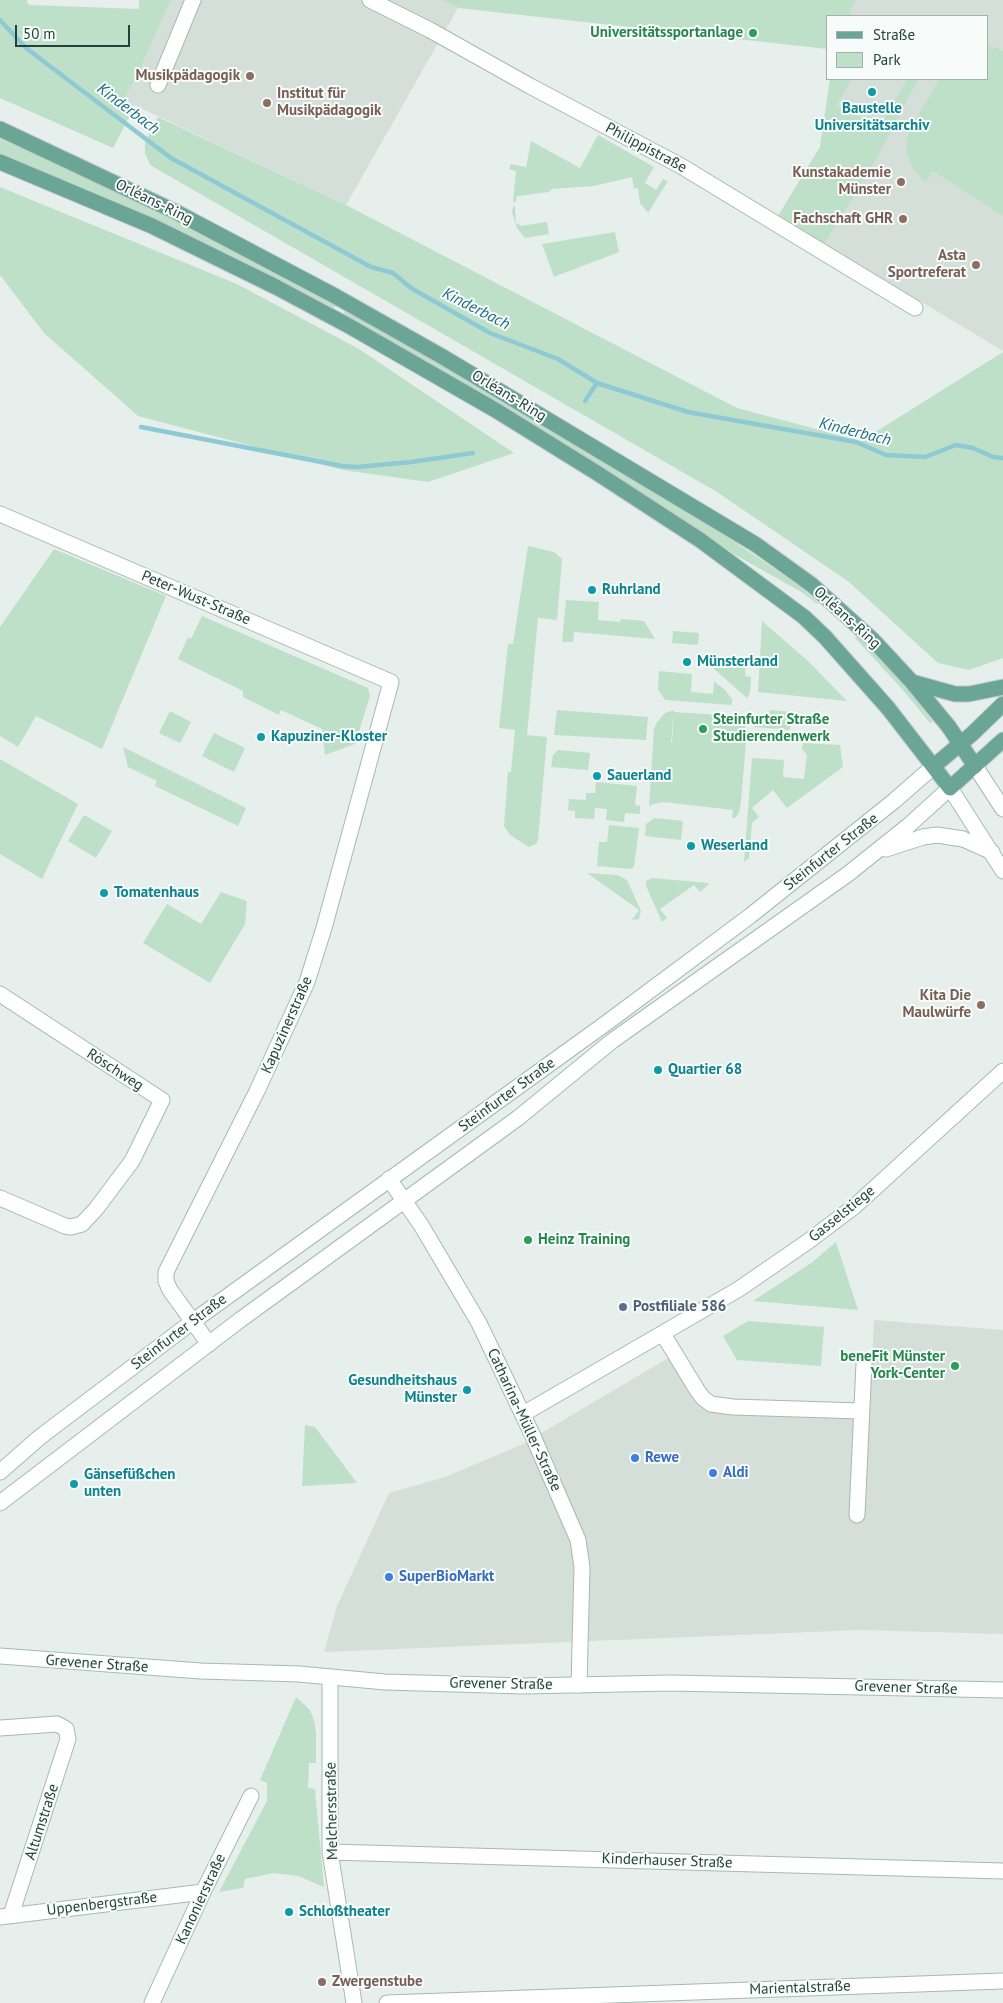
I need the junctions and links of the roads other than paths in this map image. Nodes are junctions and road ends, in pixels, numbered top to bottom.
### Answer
1 (193, 0) edge
2 (370, 0) edge
3 (158, 85) dead end
4 (0, 130) edge
5 (0, 162) edge
6 (915, 308) dead end
7 (0, 514) edge
8 (391, 682) joint
9 (912, 682) junction
10 (1003, 687) edge
11 (1003, 704) edge
12 (1003, 740) edge
13 (960, 744) junction
14 (934, 766) junction
15 (975, 766) junction
16 (950, 788) junction
17 (1003, 809) edge
18 (992, 852) junction
19 (875, 853) junction
20 (1003, 871) edge
21 (0, 994) edge
22 (1003, 1071) edge
23 (389, 1179) junction
24 (0, 1198) edge
25 (404, 1200) junction
26 (192, 1322) junction
27 (663, 1334) junction
28 (209, 1344) junction
29 (864, 1363) dead end
30 (861, 1411) junction
31 (523, 1414) junction
32 (0, 1472) edge
33 (0, 1502) edge
34 (857, 1516) dead end
35 (0, 1656) edge
36 (330, 1678) junction
37 (579, 1685) junction
38 (1003, 1690) edge
39 (0, 1728) edge
40 (250, 1796) dead end
41 (330, 1852) junction
42 (1003, 1871) edge
43 (203, 1892) junction
44 (5, 1916) edge
45 (1003, 1980) edge
46 (152, 2003) edge
47 (354, 2003) edge
48 (387, 2003) edge

1 - 3 street
2 - 6 street, Philippistraße
4 - 9 main road, Orléans-Ring
5 - 14 main road, Orléans-Ring
7 - 8 street, Peter-Wust-Straße
8 - 26 street, Kapuzinerstraße
9 - 10 main road
9 - 13 main road, Orléans-Ring
11 - 13 main road, Steinfurter Straße
12 - 15 main road, Steinfurter Straße
13 - 14 main road, Steinfurter Straße
13 - 15 main road, Orléans-Ring
14 - 16 main road, Orléans-Ring
14 - 23 street, Steinfurter Straße
15 - 16 main road, Steinfurter Straße
15 - 17 street
16 - 18 street
16 - 19 street, Steinfurter Straße
18 - 19 street
18 - 20 street
19 - 25 street, Steinfurter Straße
21 - 24 street, Röschweg
22 - 27 street, Gasselstiege
23 - 25 street, Catharina-Müller-Straße
23 - 26 street, Steinfurter Straße
25 - 28 street, Steinfurter Straße
25 - 31 street, Catharina-Müller-Straße
26 - 28 street, Kapuzinerstraße
26 - 32 street, Steinfurter Straße
27 - 30 street
27 - 31 street, Gasselstiege
28 - 33 street, Steinfurter Straße
29 - 30 street
30 - 34 street
31 - 37 street, Catharina-Müller-Straße
35 - 36 street, Grevener Straße
36 - 37 street, Grevener Straße
36 - 41 street, Melchersstraße
37 - 38 street, Grevener Straße
39 - 44 street, Altumstraße
40 - 43 street, Kanonierstraße
41 - 42 street, Kinderhauser Straße
41 - 47 street, Melchersstraße
43 - 44 street, Uppenbergstraße
43 - 46 street, Kanonierstraße
45 - 48 street, Marientalstraße

